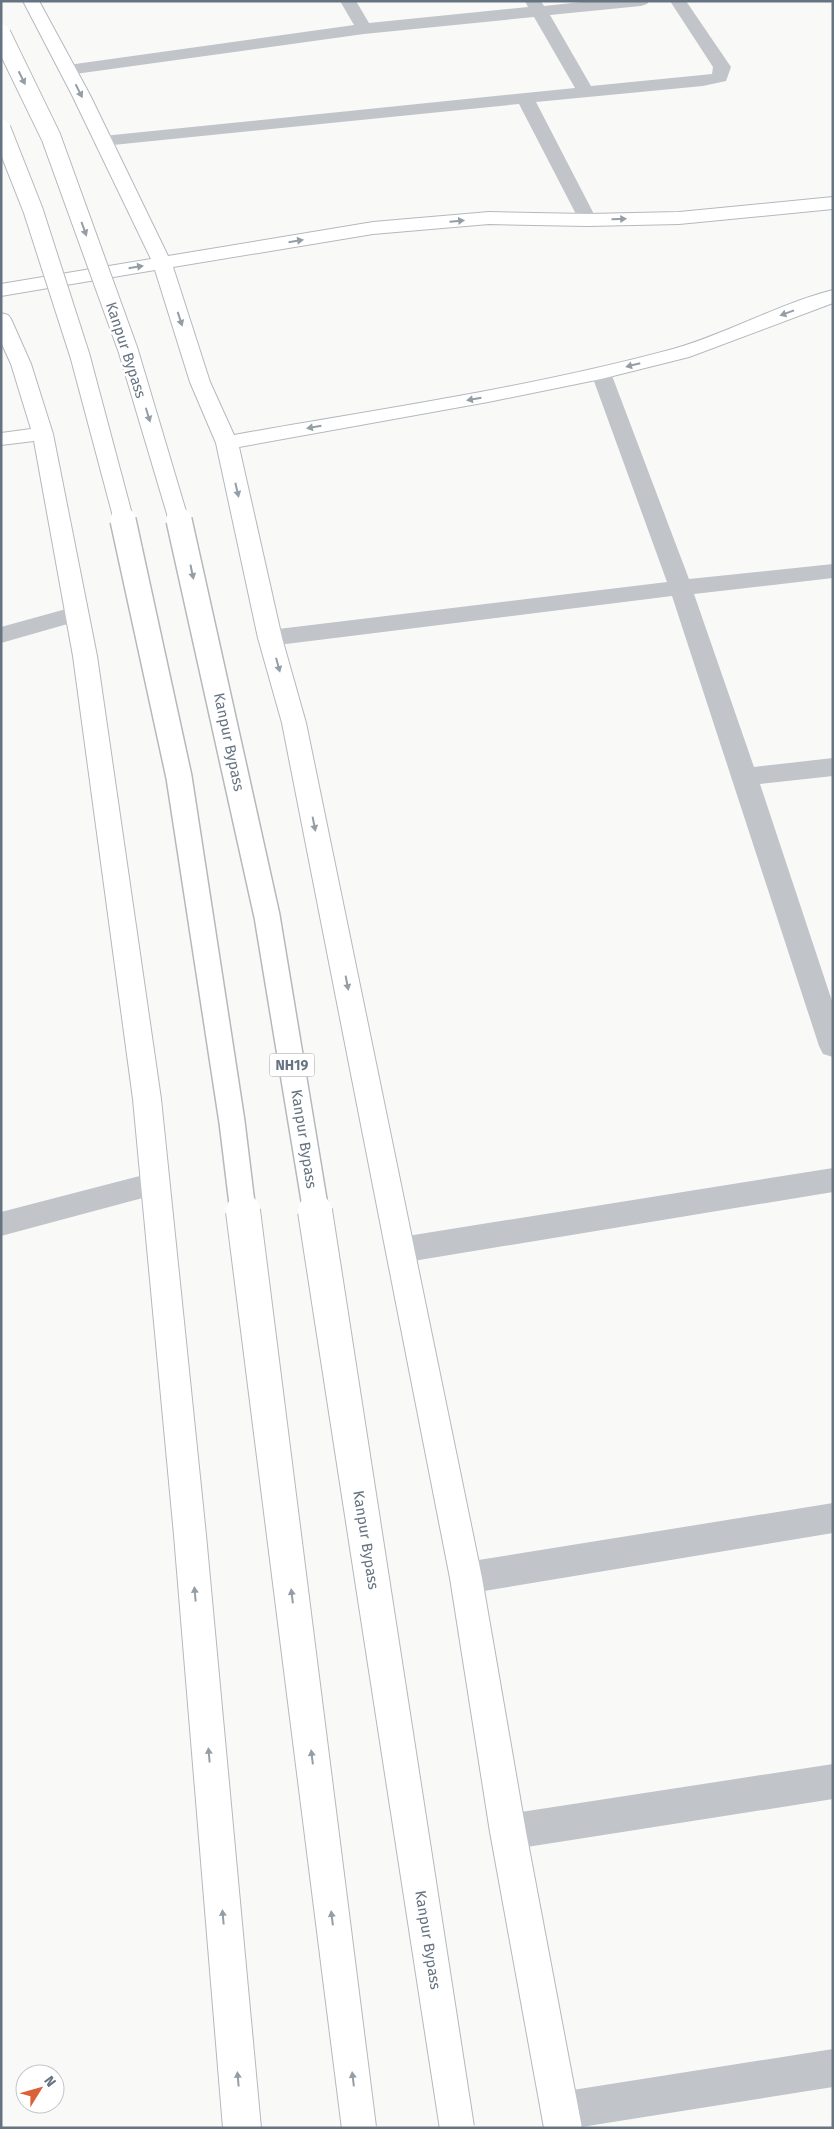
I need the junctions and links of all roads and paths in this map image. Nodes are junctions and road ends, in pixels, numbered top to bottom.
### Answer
1 (31, 1) edge
2 (348, 1) edge
3 (642, 1) edge
4 (678, 1) edge
5 (536, 7) edge
6 (364, 29) junction
7 (1, 34) edge
8 (68, 70) junction
9 (586, 92) junction
10 (525, 98) junction
11 (1, 129) edge
12 (103, 141) junction
13 (833, 203) edge
14 (588, 220) junction
15 (162, 263) junction
16 (1, 290) edge
17 (833, 296) edge
18 (1, 320) edge
19 (601, 373) junction
20 (43, 434) junction
21 (1, 439) edge
22 (227, 442) junction
23 (833, 572) edge
24 (681, 588) junction
25 (77, 614) junction
26 (1, 635) edge
27 (270, 638) junction
28 (833, 767) edge
29 (746, 777) junction
30 (833, 1046) edge
31 (833, 1180) edge
32 (155, 1184) junction
33 (1, 1224) edge
34 (401, 1250) junction
35 (833, 1518) edge
36 (466, 1578) junction
37 (833, 1780) edge
38 (508, 1832) junction
39 (833, 2068) edge
40 (561, 2119) edge
41 (242, 2128) edge
42 (359, 2128) edge
43 (457, 2128) edge

1 - 8 main road
2 - 6 street
3 - 5 street
4 - 9 street
5 - 6 street
5 - 9 street
6 - 8 street
7 -> 43 main road, Kanpur Bypass / NH19, bridge
8 -> 12 main road
9 - 10 street
10 - 12 street
10 - 14 street
42 -> 11 main road, bridge
12 - 15 main road
14 -> 13 main road
15 -> 14 main road
16 -> 15 main road
15 -> 22 main road
17 -> 19 main road
18 - 20 main road
19 -> 22 main road
19 - 24 street
20 - 21 main road
20 - 25 main road
22 -> 27 main road
23 - 24 street
24 - 27 street
24 - 29 street
25 - 26 street
25 - 32 main road
27 -> 34 main road
28 - 29 street
29 - 30 street
31 - 34 street
32 - 33 street
41 -> 32 main road
34 - 36 main road
35 - 36 street
36 - 38 main road
37 - 38 street
38 - 40 main road
39 - 40 street

